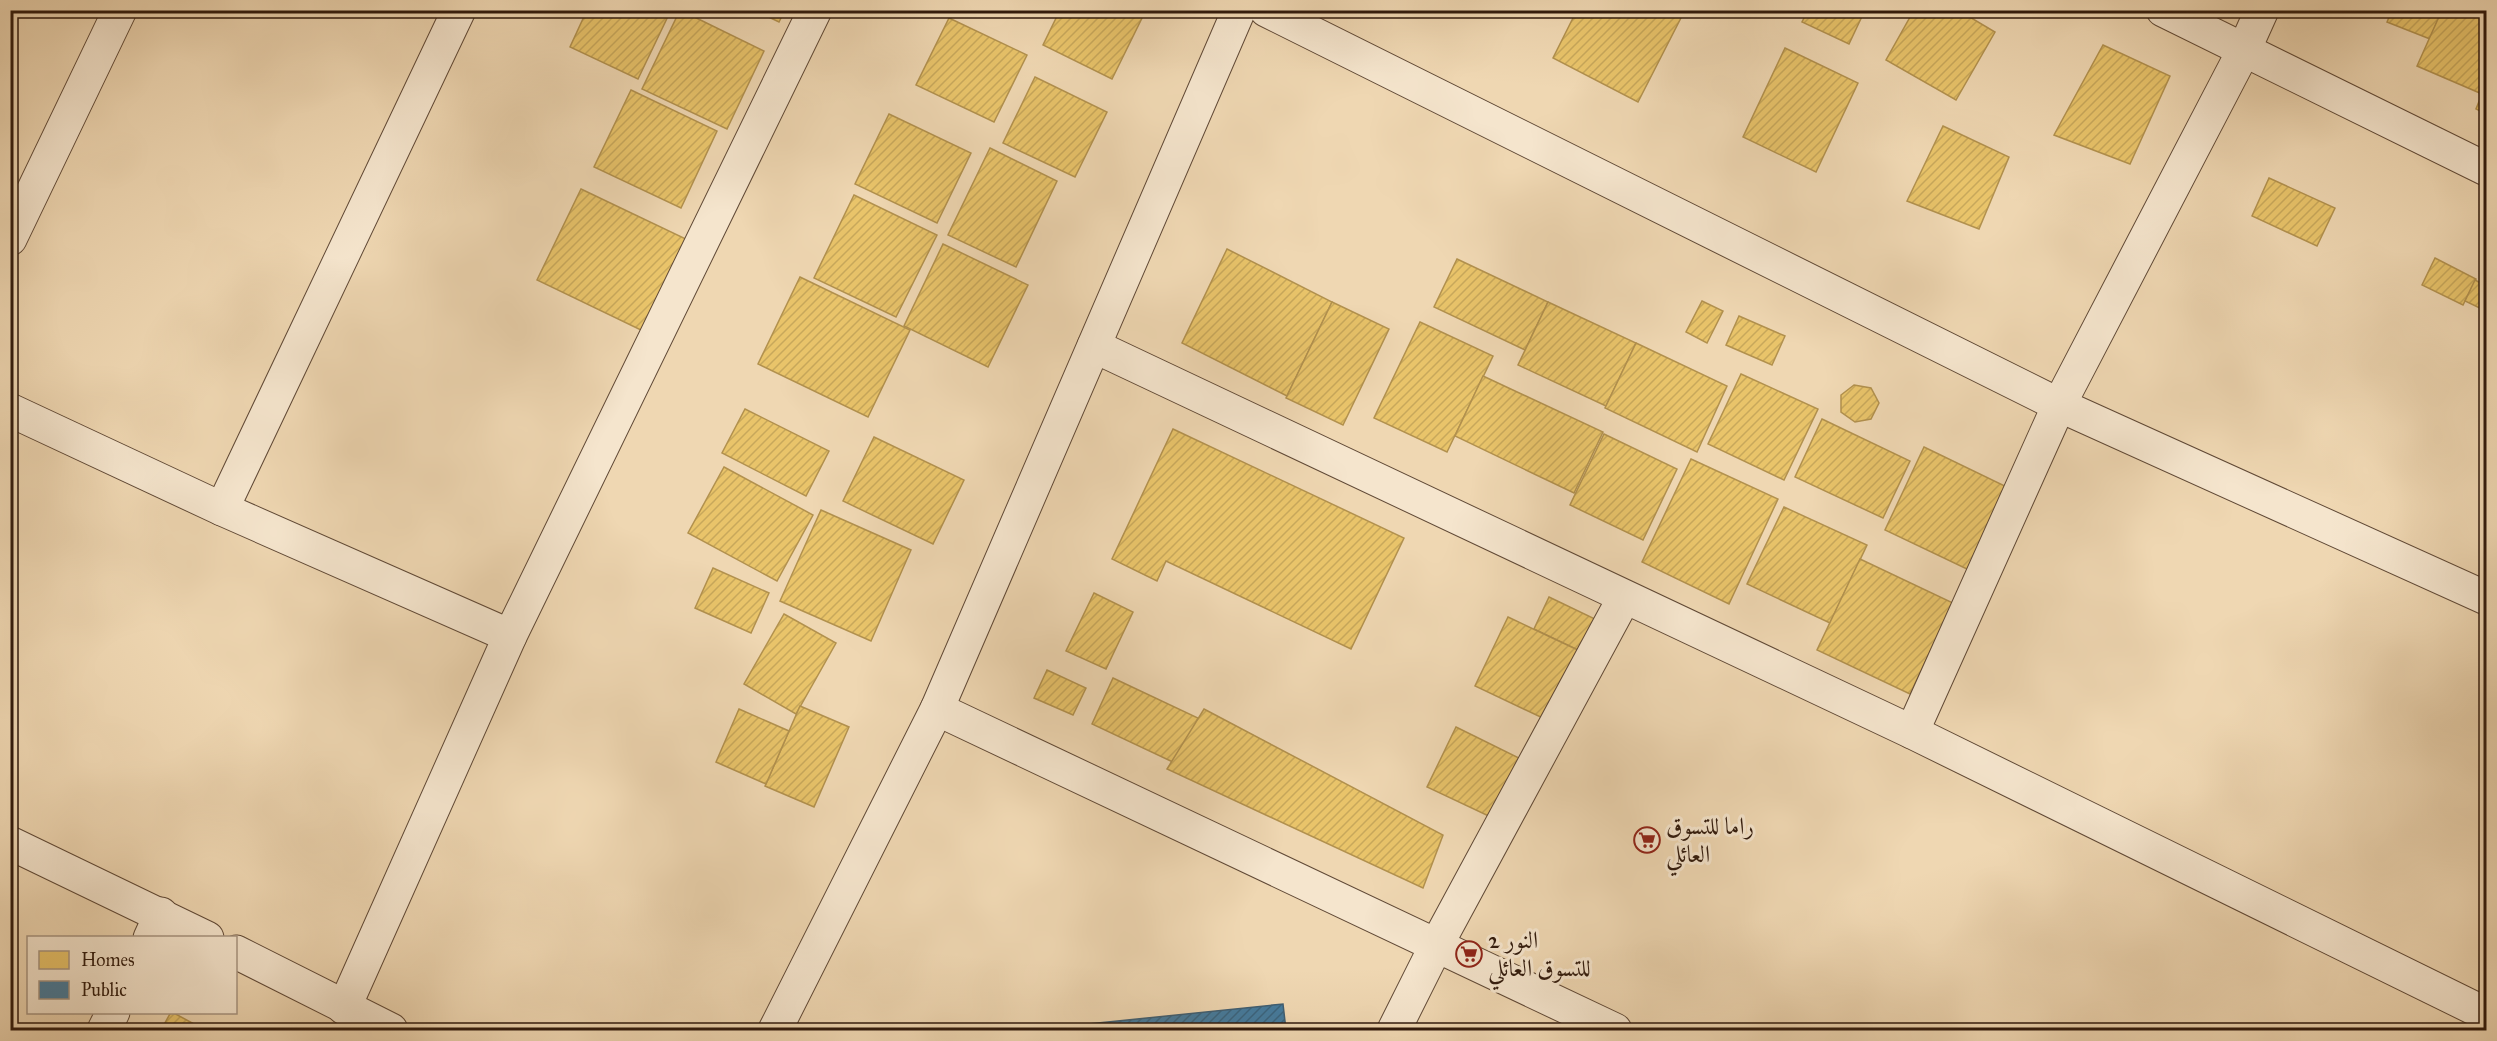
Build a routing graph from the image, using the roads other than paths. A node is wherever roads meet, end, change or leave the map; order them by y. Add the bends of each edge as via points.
1 (120, 10) edge
2 (459, 10) edge
3 (815, 10) edge
4 (1239, 10) edge
5 (1266, 10) edge
6 (2163, 10) edge
7 (2262, 10) edge
8 (2244, 50) junction
9 (2487, 169) edge
10 (10, 239) edge
11 (1094, 346) junction
12 (2060, 405) junction
13 (10, 410) edge
14 (222, 509) junction
15 (1624, 598) junction
16 (2487, 598) edge
17 (510, 636) junction
18 (937, 709) junction
19 (1912, 732) junction
20 (10, 843) edge
21 (156, 926) edge
22 (198, 936) edge
23 (1436, 946) junction
24 (237, 953) edge
25 (344, 1008) junction
26 (112, 1014) edge
27 (2487, 1014) edge
28 (104, 1030) edge
29 (391, 1030) edge
30 (775, 1030) edge
31 (1394, 1030) edge
32 (1615, 1030) edge

1 - 10 street
2 - 14 street
3 - 17 street
4 - 11 street
5 - 12 street
6 - 8 street
7 - 8 street
8 - 9 street
8 - 12 street
11 - 15 street
11 - 18 street
12 - 16 street
12 - 19 street
13 - 14 street
14 - 17 street
15 - 19 street
15 - 23 street
17 - 25 street
18 - 23 street
18 - 30 street
19 - 27 street
20 - 21 street
21 - 22 street
23 - 31 street
23 - 32 street
24 - 25 street
25 - 29 street
26 - 28 street

